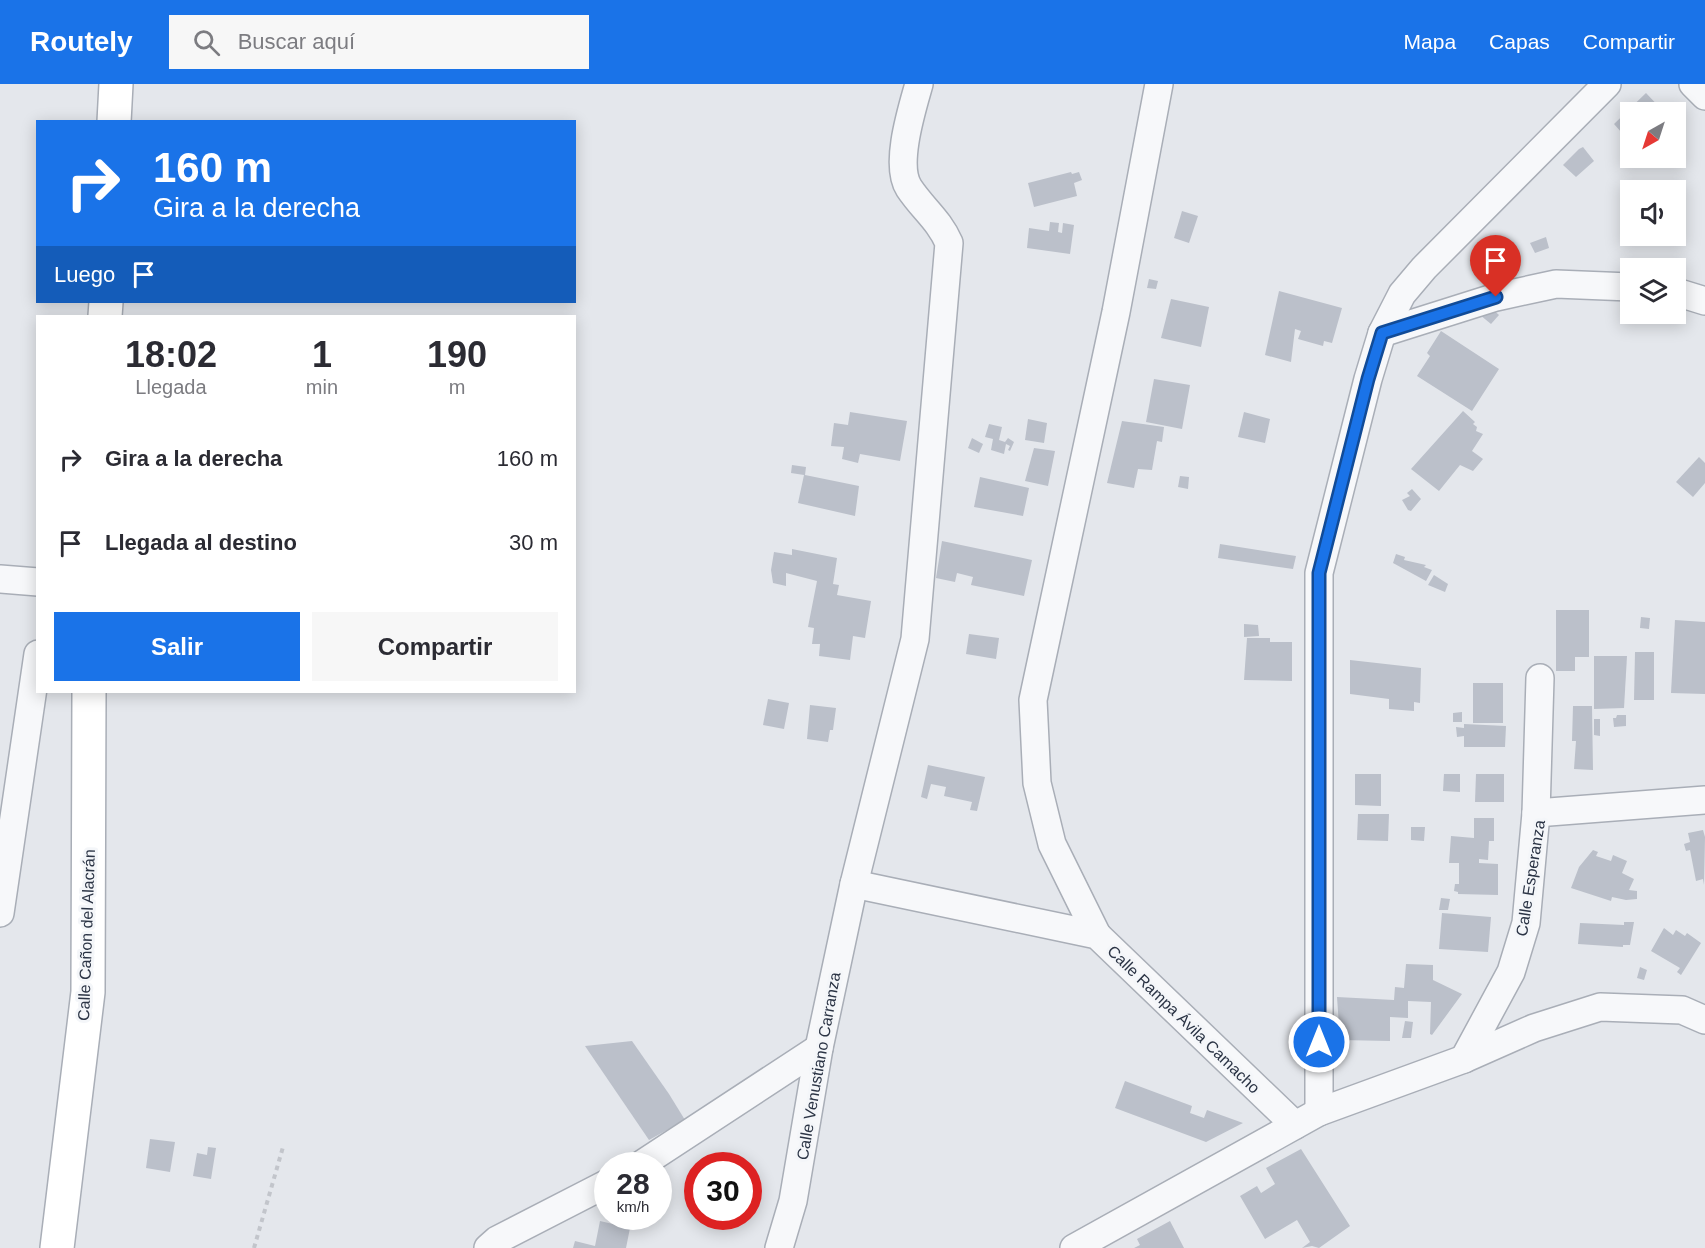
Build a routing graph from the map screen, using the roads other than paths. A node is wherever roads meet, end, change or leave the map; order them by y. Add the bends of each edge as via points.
1 (116, 84) edge
2 (919, 84) edge
3 (1159, 84) edge
4 (1607, 84) edge
5 (1693, 84) edge
6 (1705, 96) edge
7 (114, 120) edge
8 (1620, 286) edge
9 (1686, 295) edge
10 (1705, 301) edge
11 (1382, 333) junction
12 (0, 579) edge
13 (36, 582) edge
14 (36, 668) edge
15 (1540, 678) dead end
16 (89, 693) edge
17 (1705, 800) edge
18 (1536, 813) junction
19 (854, 884) junction
20 (0, 913) edge
21 (1097, 935) junction
22 (1705, 1020) edge
23 (819, 1048) junction
24 (1464, 1059) junction
25 (1319, 1112) junction
26 (1295, 1125) junction
27 (660, 1152) edge
28 (594, 1191) edge
29 (494, 1245) edge
30 (57, 1248) edge
31 (778, 1248) edge
32 (1074, 1248) edge

1 - 7 main road
2 - 19 street, Calle Venustiano Carranza via 903,146 906,184 941,224 949,243 915,639
3 - 21 street via 1116,312 1033,700 1036,783 1053,844
4 - 11 street via 1424,268 1402,294
5 - 6 street
8 - 11 street via 1556,284 1496,297
9 - 10 street
11 - 25 street via 1319,573
12 - 13 street
14 - 20 street
15 - 18 street
16 - 30 main road, Calle Cañon del Alacrán via 88,992
17 - 18 street, Calle Esperanza
18 - 24 street, Calle Esperanza via 1526,923 1511,972
19 - 21 street, Calle Rampa Ávila Camacho
19 - 23 street, Calle Venustiano Carranza
21 - 26 street, Calle Rampa Ávila Camacho
22 - 24 street via 1682,1010 1600,1007 1534,1028
23 - 27 street
23 - 31 street, Calle Venustiano Carranza via 793,1202
24 - 25 street
25 - 26 street
26 - 32 street
28 - 29 street

